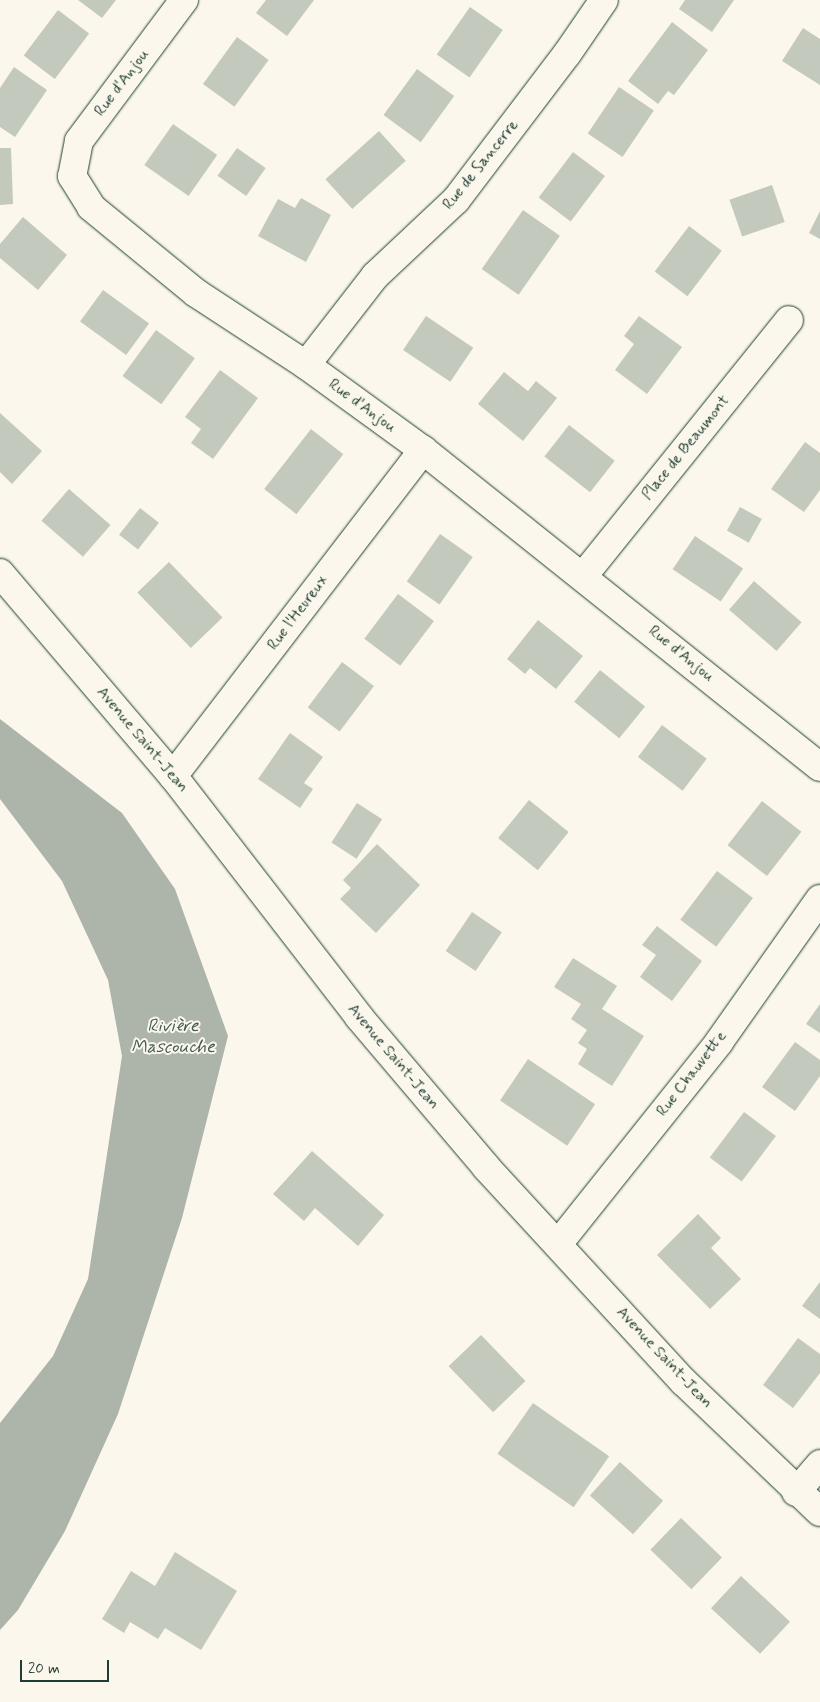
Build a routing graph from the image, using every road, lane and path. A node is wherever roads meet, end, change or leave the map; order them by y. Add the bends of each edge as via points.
1 (184, 0) edge
2 (604, 0) edge
3 (789, 320) dead end
4 (306, 365) junction
5 (422, 450) junction
6 (0, 573) edge
7 (584, 575) junction
8 (820, 767) edge
9 (173, 776) junction
10 (820, 899) edge
11 (558, 1244) junction
12 (820, 1464) edge
13 (796, 1492) junction
14 (820, 1512) edge

1 - 4 street, Rue d'Anjou via 79,141 72,176 91,207 196,293
2 - 4 street, Rue de Sancerre via 568,54 456,200 374,276
3 - 7 street, Place de Beaumont
4 - 5 street, Rue d'Anjou
5 - 7 street, Rue d'Anjou
5 - 9 street, Rue l'Heureux
6 - 9 street, Avenue Saint-Jean
7 - 8 street, Rue d'Anjou
9 - 11 street, Avenue Saint-Jean via 394,1060 486,1167
10 - 11 street, Rue Chauvette via 719,1042
11 - 13 street, Avenue Saint-Jean via 684,1382
12 - 13 street
13 - 14 street, Avenue Saint-Jean

